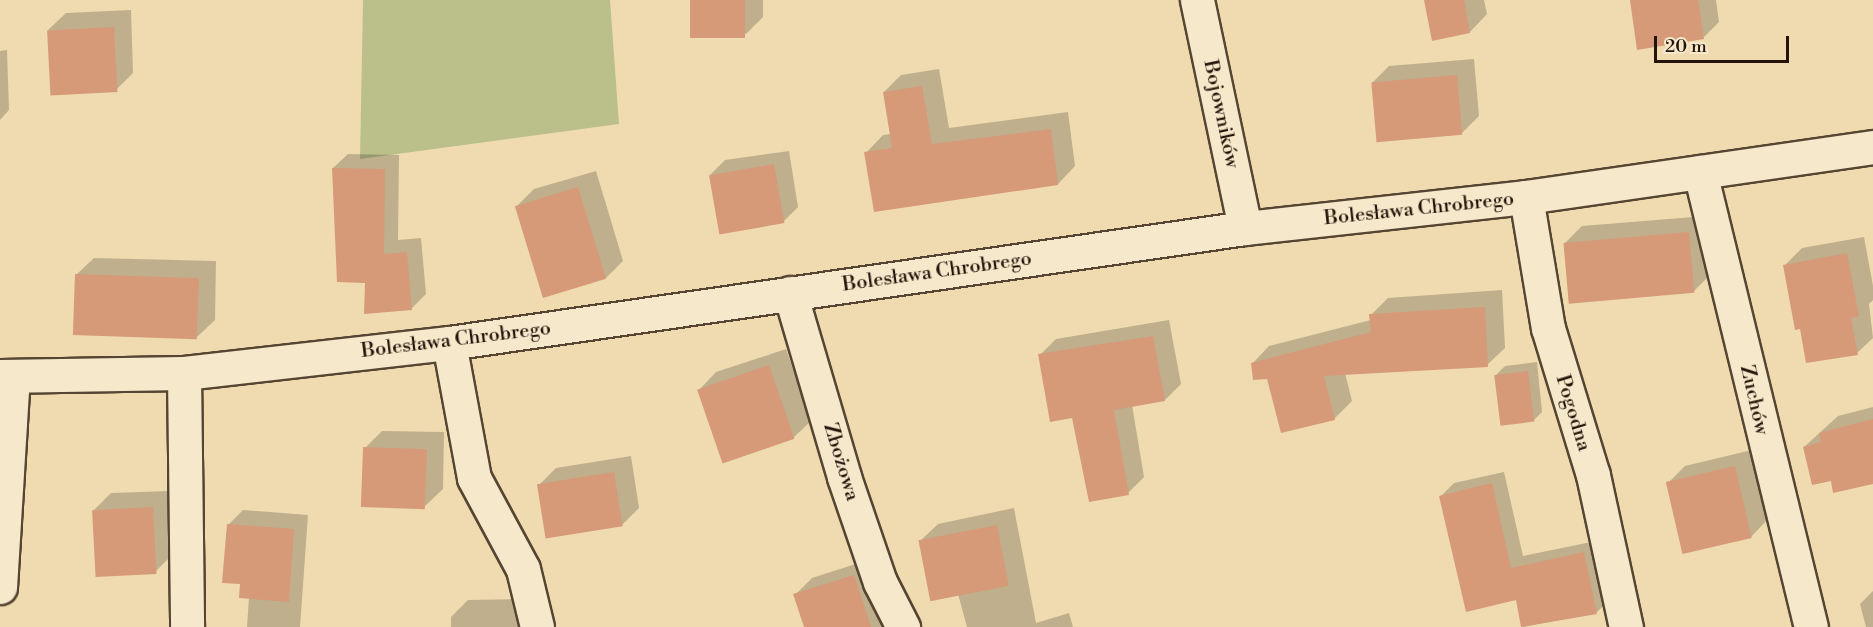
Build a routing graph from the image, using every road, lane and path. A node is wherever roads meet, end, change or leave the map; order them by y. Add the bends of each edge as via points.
1 (1197, 0) edge
2 (1873, 147) edge
3 (1700, 172) junction
4 (1526, 197) junction
5 (1245, 228) junction
6 (790, 294) junction
7 (449, 343) junction
8 (184, 374) junction
9 (7, 376) edge
10 (0, 587) edge
11 (187, 627) edge
12 (537, 627) edge
13 (903, 627) edge
14 (1626, 627) edge
15 (1811, 627) edge

1 - 5 street, Bojowników
2 - 3 street, Bolesława Chrobrego
3 - 4 street, Bolesława Chrobrego
3 - 15 street, Zuchów
4 - 5 street, Bolesława Chrobrego
4 - 14 street, Pogodna via 1548,328 1593,475
5 - 6 street, Bolesława Chrobrego
6 - 7 street, Bolesława Chrobrego
6 - 13 street, Zbożowa via 847,487 880,582
7 - 8 street, Bolesława Chrobrego
7 - 12 street via 474,478 523,569
8 - 9 street, Bolesława Chrobrego
8 - 11 street
9 - 10 street

